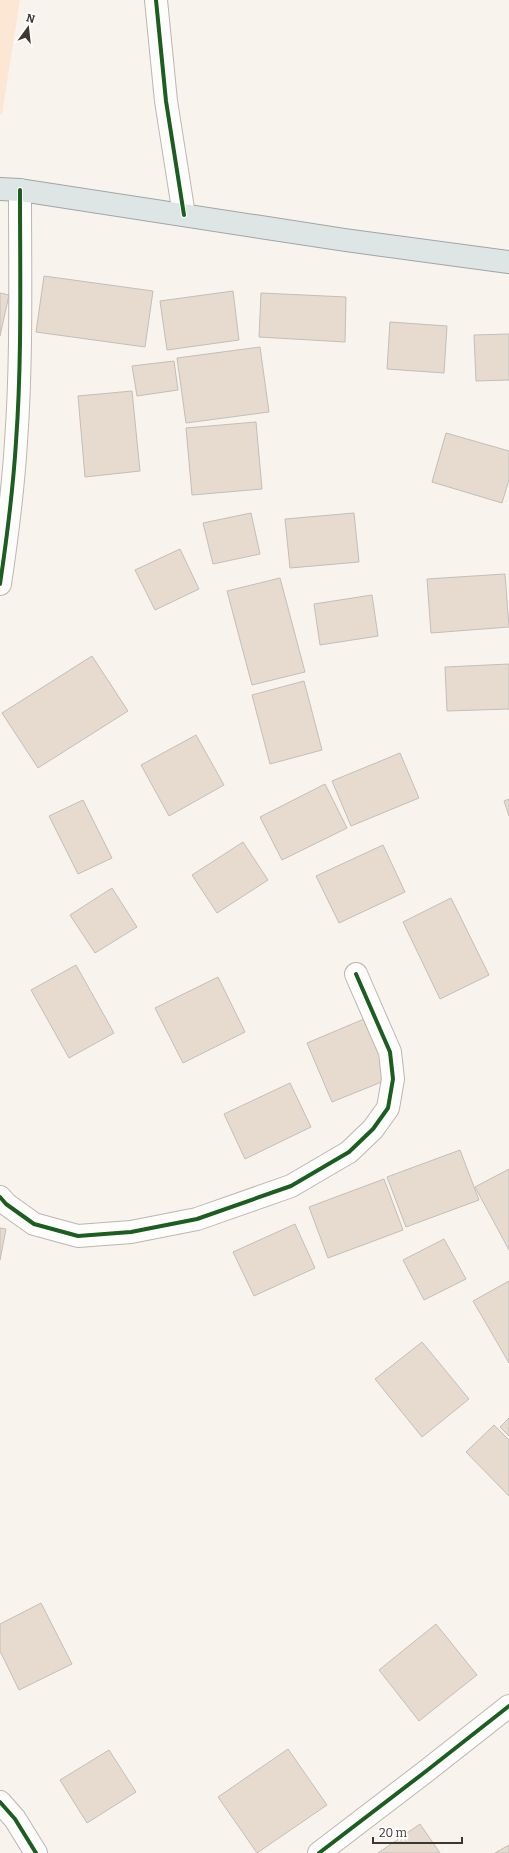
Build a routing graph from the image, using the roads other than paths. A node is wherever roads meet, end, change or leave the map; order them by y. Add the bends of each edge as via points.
1 (156, 0) edge
2 (10, 189) edge
3 (184, 215) junction
4 (509, 262) edge
5 (0, 584) edge
6 (356, 974) dead end
7 (0, 1197) edge
8 (509, 1706) edge
9 (0, 1802) edge
10 (36, 1853) edge
11 (319, 1853) edge

1 - 3 street via 166,101
2 - 3 main road
2 - 5 street via 20,330 16,442
3 - 4 main road
6 - 7 street via 390,1052 393,1079 388,1108 373,1129 349,1152 290,1186 197,1219 131,1232 78,1236 34,1224
8 - 11 street
9 - 10 street via 15,1819

